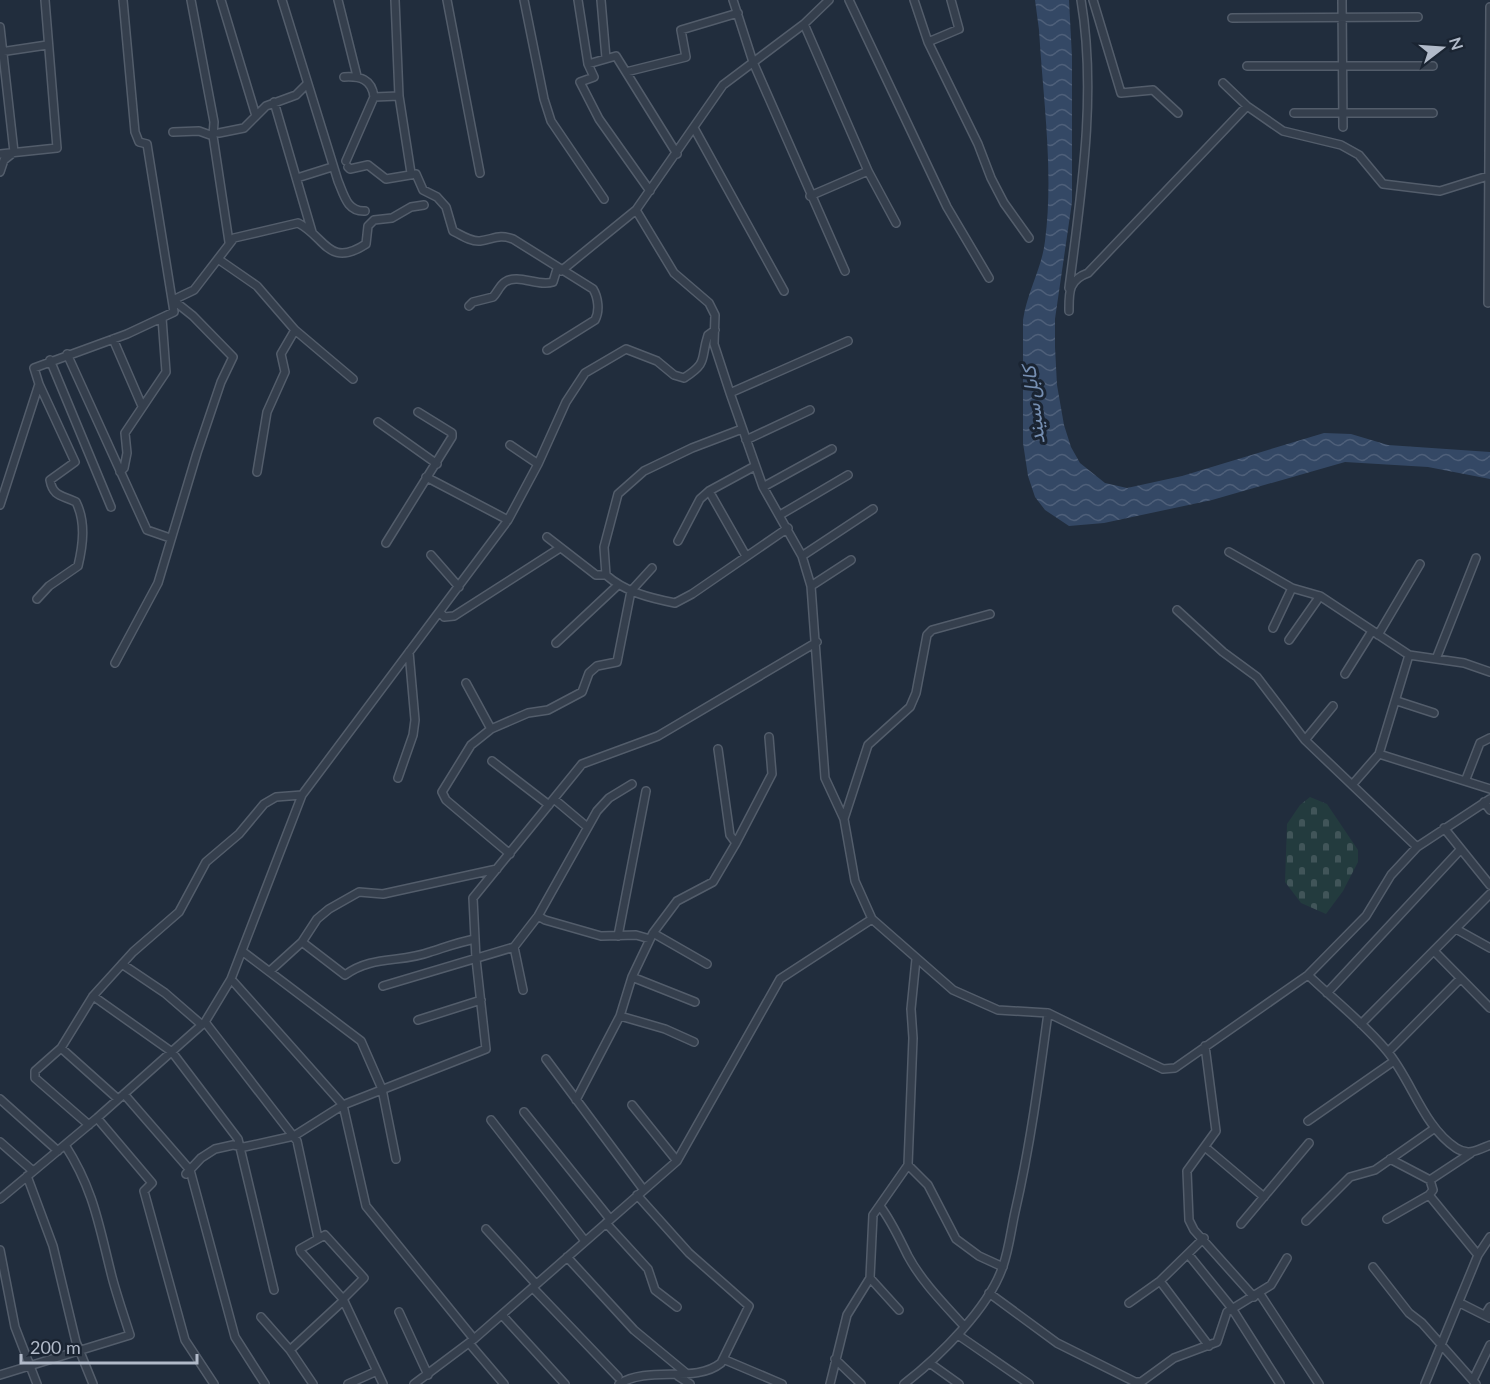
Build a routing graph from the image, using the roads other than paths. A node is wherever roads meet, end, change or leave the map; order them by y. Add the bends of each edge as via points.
1 (45, 0) edge
2 (123, 0) edge
3 (191, 0) edge
4 (221, 0) edge
5 (282, 0) edge
6 (338, 0) edge
7 (395, 0) edge
8 (447, 0) edge
9 (524, 0) edge
10 (578, 0) edge
11 (601, 0) edge
12 (733, 0) edge
13 (829, 0) edge
14 (849, 0) edge
15 (914, 0) edge
16 (951, 0) edge
17 (1081, 0) edge
18 (1093, 0) edge
19 (1342, 0) edge
20 (1490, 7) edge
21 (738, 13) junction
22 (1342, 17) junction
23 (1418, 17) dead end
24 (1232, 18) dead end
25 (804, 24) junction
26 (0, 27) edge
27 (928, 42) junction
28 (47, 45) junction
29 (2, 52) edge
30 (606, 58) junction
31 (753, 62) junction
32 (588, 64) junction
33 (1342, 65) junction
34 (1247, 66) dead end
35 (1433, 66) dead end
36 (626, 72) junction
37 (357, 76) junction
38 (344, 77) dead end
39 (1223, 83) dead end
40 (307, 84) junction
41 (399, 96) junction
42 (374, 97) junction
43 (274, 102) junction
44 (1247, 106) junction
45 (1178, 113) dead end
46 (1433, 113) dead end
47 (1294, 114) dead end
48 (1343, 114) junction
49 (256, 116) junction
50 (1343, 127) dead end
51 (694, 128) junction
52 (173, 132) dead end
53 (216, 135) junction
54 (14, 152) junction
55 (0, 154) edge
56 (677, 154) junction
57 (332, 167) junction
58 (868, 171) junction
59 (0, 172) edge
60 (411, 173) junction
61 (480, 173) dead end
62 (1488, 176) junction
63 (297, 178) junction
64 (650, 191) junction
65 (810, 196) junction
66 (604, 198) dead end
67 (424, 205) dead end
68 (636, 210) junction
69 (365, 212) dead end
70 (896, 223) dead end
71 (312, 234) junction
72 (1029, 238) dead end
73 (229, 242) junction
74 (218, 259) junction
75 (559, 270) junction
76 (845, 271) dead end
77 (989, 278) dead end
78 (1069, 288) junction
79 (784, 291) dead end
80 (173, 300) junction
81 (1488, 303) dead end
82 (469, 306) dead end
83 (1069, 311) dead end
84 (162, 318) junction
85 (295, 330) junction
86 (715, 330) junction
87 (113, 339) junction
88 (848, 341) dead end
89 (547, 350) dead end
90 (67, 354) junction
91 (50, 360) junction
92 (353, 379) dead end
93 (39, 384) junction
94 (730, 393) junction
95 (142, 406) junction
96 (810, 410) dead end
97 (418, 412) dead end
98 (378, 422) dead end
99 (742, 429) junction
100 (746, 440) junction
101 (510, 445) dead end
102 (832, 448) dead end
103 (437, 464) junction
104 (538, 464) junction
105 (755, 466) junction
106 (120, 472) junction
107 (257, 472) dead end
108 (848, 476) dead end
109 (426, 477) junction
110 (763, 487) junction
111 (709, 491) junction
112 (0, 505) edge
113 (111, 507) dead end
114 (873, 509) dead end
115 (780, 515) junction
116 (508, 520) junction
117 (788, 528) junction
118 (547, 537) dead end
119 (170, 538) junction
120 (678, 542) dead end
121 (386, 543) dead end
122 (560, 548) junction
123 (1229, 552) dead end
124 (431, 555) dead end
125 (746, 556) junction
126 (801, 556) junction
127 (1476, 558) dead end
128 (851, 560) dead end
129 (1420, 564) dead end
130 (652, 567) dead end
131 (606, 575) junction
132 (618, 585) junction
133 (811, 585) junction
134 (459, 586) junction
135 (1292, 588) junction
136 (631, 591) junction
137 (1320, 596) junction
138 (37, 599) dead end
139 (1177, 610) dead end
140 (440, 612) junction
141 (990, 614) dead end
142 (1273, 628) dead end
143 (1375, 633) junction
144 (1289, 640) dead end
145 (817, 642) junction
146 (556, 643) dead end
147 (409, 652) junction
148 (1409, 655) junction
149 (1436, 659) junction
150 (115, 663) dead end
151 (1490, 672) edge
152 (1345, 674) dead end
153 (466, 683) dead end
154 (1397, 701) junction
155 (1333, 706) dead end
156 (1434, 712) dead end
157 (491, 729) junction
158 (769, 737) dead end
159 (1490, 738) edge
160 (1305, 740) junction
161 (718, 749) dead end
162 (1379, 754) junction
163 (492, 761) dead end
164 (398, 778) dead end
165 (1466, 780) junction
166 (632, 784) dead end
167 (1352, 785) junction
168 (1490, 789) edge
169 (646, 791) dead end
170 (302, 795) junction
171 (1487, 800) edge
172 (551, 802) junction
173 (1490, 810) edge
174 (844, 819) junction
175 (586, 826) junction
176 (1444, 828) junction
177 (736, 843) junction
178 (1417, 847) junction
179 (1461, 849) junction
180 (510, 854) junction
181 (497, 869) junction
182 (1490, 885) edge
183 (1490, 894) edge
184 (538, 916) junction
185 (872, 919) junction
186 (1456, 929) junction
187 (618, 936) junction
188 (651, 936) junction
189 (475, 939) junction
190 (302, 942) junction
191 (514, 947) junction
192 (1490, 948) edge
193 (242, 951) junction
194 (1434, 951) junction
195 (476, 959) junction
196 (916, 959) junction
197 (122, 964) junction
198 (707, 964) dead end
199 (270, 971) junction
200 (1308, 975) junction
201 (632, 977) junction
202 (231, 979) junction
203 (1460, 979) junction
204 (383, 986) dead end
205 (523, 990) dead end
206 (1327, 993) junction
207 (93, 996) junction
208 (481, 1000) junction
209 (695, 1002) dead end
210 (1490, 1008) edge
211 (1048, 1013) junction
212 (620, 1016) junction
213 (418, 1020) dead end
214 (204, 1023) junction
215 (1361, 1024) junction
216 (694, 1042) dead end
217 (1205, 1046) junction
218 (61, 1048) junction
219 (172, 1052) junction
220 (1388, 1052) junction
221 (546, 1059) dead end
222 (1394, 1061) junction
223 (381, 1089) junction
224 (121, 1097) junction
225 (0, 1099) edge
226 (576, 1100) junction
227 (343, 1105) junction
228 (632, 1105) dead end
229 (525, 1112) dead end
230 (97, 1118) junction
231 (491, 1120) dead end
232 (1308, 1121) dead end
233 (89, 1125) junction
234 (1435, 1128) junction
235 (294, 1136) junction
236 (0, 1142) edge
237 (1309, 1143) dead end
238 (65, 1145) junction
239 (1490, 1145) edge
240 (240, 1146) junction
241 (1205, 1147) junction
242 (58, 1151) junction
243 (1471, 1153) junction
244 (1390, 1159) junction
245 (396, 1160) dead end
246 (677, 1161) junction
247 (908, 1165) junction
248 (33, 1171) junction
249 (188, 1172) junction
250 (27, 1176) junction
251 (1430, 1180) junction
252 (644, 1190) junction
253 (637, 1195) junction
254 (1429, 1195) junction
255 (1264, 1197) junction
256 (0, 1199) edge
257 (880, 1206) junction
258 (1387, 1219) dead end
259 (608, 1221) junction
260 (1306, 1221) dead end
261 (1241, 1224) dead end
262 (486, 1229) dead end
263 (1490, 1237) edge
264 (318, 1238) junction
265 (1204, 1238) junction
266 (585, 1241) junction
267 (0, 1250) edge
268 (1188, 1254) junction
269 (1478, 1255) junction
270 (567, 1257) junction
271 (1287, 1258) dead end
272 (1003, 1267) junction
273 (1373, 1267) dead end
274 (870, 1278) junction
275 (1160, 1281) junction
276 (535, 1286) junction
277 (274, 1290) dead end
278 (989, 1293) junction
279 (1257, 1296) junction
280 (343, 1300) junction
281 (1128, 1303) dead end
282 (1460, 1303) junction
283 (677, 1307) dead end
284 (1231, 1307) junction
285 (1490, 1307) edge
286 (899, 1310) dead end
287 (399, 1312) dead end
288 (502, 1315) junction
289 (1488, 1316) edge
290 (261, 1317) dead end
291 (964, 1326) junction
292 (958, 1335) junction
293 (472, 1341) junction
294 (1490, 1345) edge
295 (1209, 1346) junction
296 (1442, 1348) junction
297 (290, 1350) junction
298 (79, 1351) junction
299 (723, 1359) junction
300 (835, 1359) junction
301 (931, 1364) junction
302 (28, 1366) junction
303 (377, 1371) junction
304 (686, 1373) junction
305 (0, 1375) edge
306 (428, 1375) junction
307 (678, 1376) junction
308 (619, 1380) edge
309 (1474, 1382) edge
310 (37, 1384) edge
311 (93, 1384) edge
312 (214, 1384) edge
313 (266, 1384) edge
314 (313, 1384) edge
315 (348, 1384) edge
316 (383, 1384) edge
317 (414, 1384) edge
318 (504, 1384) edge
319 (565, 1384) edge
320 (690, 1384) edge
321 (782, 1384) edge
322 (830, 1384) edge
323 (861, 1384) edge
324 (904, 1384) edge
325 (959, 1384) edge
326 (1029, 1384) edge
327 (1280, 1384) edge
328 (1319, 1384) edge
329 (1425, 1384) edge

1 - 28 street
2 - 80 street via 135,132 140,142 147,144
3 - 53 street
4 - 49 street
5 - 40 street
6 - 37 street
7 - 41 street
8 - 61 street
9 - 66 street via 543,99 551,121
10 - 32 street
11 - 30 street
12 - 21 street
13 - 25 street
14 - 77 street via 947,207
15 - 27 street
16 - 27 street via 959,29
17 - 78 street via 1088,44 1086,108
18 - 45 street via 1121,93 1153,90
19 - 22 street
20 - 62 street
21 - 31 street
21 - 36 street via 681,30 686,57
22 - 23 street
22 - 24 street
22 - 33 street
25 - 31 street
25 - 58 street
26 - 29 street
27 - 72 street via 991,178
28 - 29 street
28 - 54 street via 57,148
29 - 54 street
30 - 32 street
30 - 36 street via 616,56
31 - 51 street via 723,85
31 - 65 street
32 - 64 street via 594,77 580,82 599,119
33 - 34 street
33 - 35 street
33 - 48 street
36 - 56 street
37 - 38 street
37 - 42 street via 370,83
39 - 44 street
40 - 43 street via 296,95
40 - 57 street
41 - 42 street
41 - 60 street
42 - 60 street via 346,164 350,169 368,165 386,179
43 - 49 street
43 - 63 street
44 - 62 street via 1283,131 1341,145 1359,155 1383,184 1440,190
44 - 78 street via 1088,273
46 - 48 street
47 - 48 street
48 - 50 street
49 - 53 street via 241,130
51 - 56 street
51 - 79 street
52 - 53 street via 200,130
53 - 73 street
54 - 55 street
54 - 59 street via 4,160
56 - 64 street
57 - 63 street
57 - 69 street via 349,206
58 - 65 street
58 - 70 street
60 - 75 street via 419,178 423,190 443,201 453,231 472,241 502,235 538,253
62 - 81 street
63 - 71 street
64 - 68 street
65 - 76 street
67 - 71 street via 411,207 392,218 374,220 368,226 366,244 355,250 331,252
68 - 75 street
68 - 86 street via 674,273 709,303 715,315
71 - 73 street via 304,226 291,224 242,234
73 - 74 street
74 - 80 street via 194,290
74 - 85 street via 257,286
75 - 82 street via 553,282 540,285 513,279 505,282 493,297
75 - 89 street via 593,289 598,312 595,320
78 - 83 street
80 - 84 street via 174,312
80 - 119 street via 233,357 213,404
84 - 87 street
84 - 95 street via 166,372
85 - 92 street
85 - 107 street via 281,354 285,372 267,412
86 - 94 street via 714,344
86 - 104 street via 708,335 704,362 684,378 657,361 626,349 585,373 566,402
87 - 90 street
87 - 95 street
88 - 94 street
90 - 91 street
90 - 106 street
91 - 93 street via 34,368
91 - 113 street
93 - 112 street
93 - 138 street via 75,462 50,480 52,490 76,502 82,514 83,544 78,566
94 - 99 street
95 - 106 street via 125,433 127,453
96 - 100 street
97 - 103 street via 453,435
98 - 103 street
99 - 100 street
99 - 131 street via 644,471 618,494 604,547
100 - 105 street
101 - 104 street
102 - 110 street
103 - 109 street
104 - 116 street
105 - 110 street
105 - 111 street
106 - 119 street via 147,530
108 - 115 street
109 - 116 street
109 - 121 street
110 - 115 street
111 - 120 street via 700,499
111 - 125 street
114 - 126 street
115 - 117 street
116 - 134 street
117 - 125 street
117 - 126 street
118 - 122 street
119 - 150 street via 158,583
122 - 131 street via 596,575
122 - 140 street via 454,616 444,617
123 - 135 street
124 - 134 street
125 - 136 street via 675,603
126 - 133 street
127 - 149 street
128 - 133 street
129 - 143 street via 1407,591
130 - 136 street
131 - 132 street
132 - 136 street
132 - 146 street
133 - 145 street
134 - 140 street
135 - 137 street
135 - 142 street
136 - 157 street via 617,662 597,666 589,673 582,692 548,710 528,713
137 - 143 street
137 - 144 street
139 - 160 street via 1257,677
140 - 147 street
141 - 174 street via 932,630 927,635 910,707 868,746
143 - 148 street
143 - 152 street
145 - 172 street via 658,736 582,764
145 - 174 street via 825,778
147 - 164 street via 415,720
147 - 170 street
148 - 149 street
148 - 154 street
149 - 151 street
153 - 157 street
154 - 156 street
154 - 162 street
155 - 160 street
157 - 180 street via 471,745 442,797
158 - 177 street via 772,774
159 - 165 street via 1480,743
160 - 167 street
161 - 177 street via 730,836
162 - 165 street
162 - 167 street
163 - 172 street
165 - 168 street
166 - 175 street via 609,798
167 - 178 street
169 - 187 street
170 - 193 street
170 - 197 street via 276,797 264,804 239,834 206,862 178,912
171 - 173 street
171 - 176 street
172 - 175 street
172 - 180 street
174 - 185 street via 855,881
175 - 184 street via 580,845
176 - 178 street
176 - 179 street
177 - 188 street via 713,882 677,901
178 - 200 street via 1390,875 1366,916
179 - 182 street
179 - 206 street
180 - 181 street
181 - 189 street via 473,898
181 - 190 street via 383,894 359,892 317,919
183 - 186 street
184 - 187 street via 601,936
184 - 191 street
185 - 196 street
185 - 246 street via 780,979
186 - 192 street
186 - 194 street
187 - 188 street
188 - 198 street
188 - 201 street
189 - 190 street via 359,965 345,975
189 - 195 street
190 - 199 street
191 - 195 street
191 - 205 street
193 - 199 street
193 - 202 street
194 - 203 street
194 - 215 street
195 - 204 street
195 - 208 street
196 - 211 street via 953,990 998,1010
196 - 247 street via 911,1009
197 - 207 street
197 - 214 street
199 - 223 street via 361,1041
200 - 206 street
200 - 217 street
201 - 209 street
201 - 212 street
202 - 214 street
202 - 227 street
203 - 210 street
203 - 220 street
206 - 215 street
207 - 218 street
207 - 219 street
208 - 213 street
208 - 223 street via 486,1049
211 - 217 street via 1163,1069 1175,1068
211 - 272 street via 1026,1165
212 - 216 street
212 - 226 street
214 - 219 street
214 - 235 street
215 - 220 street
217 - 241 street via 1216,1131
218 - 224 street
218 - 233 street via 34,1074
219 - 224 street
219 - 240 street
220 - 222 street
221 - 226 street
222 - 232 street
222 - 234 street
223 - 227 street
223 - 245 street
224 - 230 street
224 - 249 street
225 - 242 street
226 - 252 street
227 - 235 street
227 - 293 street via 366,1206
228 - 246 street
229 - 259 street
230 - 233 street
230 - 312 street via 152,1183 144,1191 185,1340
231 - 266 street
233 - 238 street
234 - 243 street via 1457,1149
234 - 244 street
235 - 240 street
235 - 264 street
236 - 248 street
237 - 255 street
238 - 242 street
238 - 298 street via 99,1215 130,1335
239 - 243 street
240 - 249 street via 215,1149
240 - 277 street
241 - 255 street
241 - 265 street via 1185,1175 1189,1220
242 - 248 street
243 - 251 street
244 - 251 street
244 - 260 street via 1375,1170 1350,1177
246 - 252 street
247 - 257 street
247 - 272 street via 928,1185 956,1239
248 - 250 street
249 - 313 street via 236,1337
250 - 256 street
250 - 298 street via 53,1246
251 - 254 street via 1433,1190
252 - 253 street
253 - 259 street
253 - 299 street via 690,1253 749,1306
254 - 258 street
254 - 269 street
255 - 261 street
257 - 274 street via 873,1215
257 - 291 street via 927,1286
259 - 266 street
259 - 283 street via 648,1269 655,1290
262 - 276 street
263 - 269 street
264 - 280 street via 301,1252
264 - 280 street via 328,1236 364,1278
265 - 268 street
265 - 279 street
266 - 270 street
267 - 302 street via 15,1327
268 - 275 street
268 - 284 street
269 - 282 street
270 - 276 street
270 - 304 street via 634,1330
271 - 279 street via 1271,1285
272 - 278 street
273 - 296 street
274 - 286 street
274 - 300 street via 847,1315
275 - 281 street
275 - 295 street
276 - 288 street
276 - 308 street
278 - 291 street
278 - 295 street via 1057,1343 1135,1382 1141,1382 1174,1358
279 - 284 street
279 - 328 street
280 - 297 street
280 - 303 street
282 - 289 street
282 - 296 street
284 - 295 street via 1216,1342
284 - 327 street
285 - 289 street
287 - 306 street
288 - 293 street
288 - 319 street
290 - 297 street
291 - 292 street
292 - 301 street
292 - 326 street
293 - 306 street
293 - 318 street
294 - 309 street
296 - 309 street
296 - 329 street
297 - 314 street
298 - 302 street
298 - 311 street
299 - 304 street via 714,1370
299 - 321 street
300 - 322 street
300 - 323 street
301 - 324 street
301 - 325 street
302 - 305 street
302 - 310 street
303 - 315 street
303 - 316 street
304 - 307 street
306 - 317 street
307 - 308 street via 650,1374
307 - 320 street

